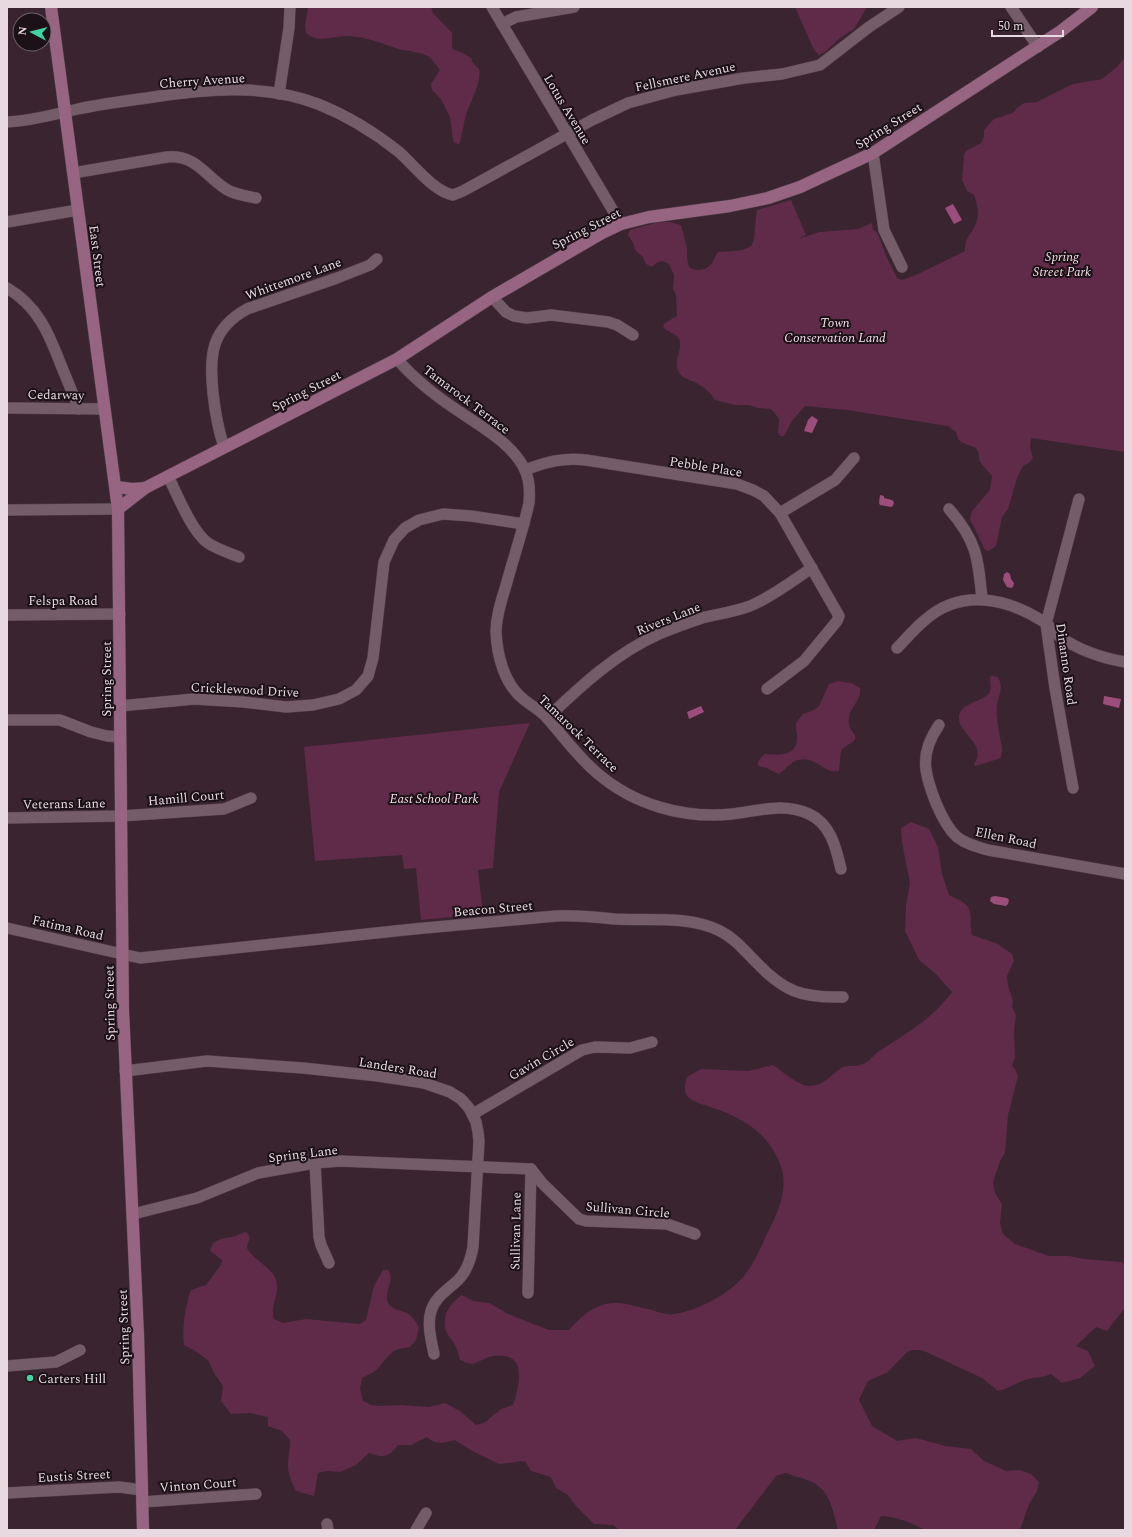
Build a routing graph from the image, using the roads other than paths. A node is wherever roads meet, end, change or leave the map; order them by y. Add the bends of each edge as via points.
1 (51, 7) edge
2 (290, 7) edge
3 (492, 7) edge
4 (574, 7) edge
5 (899, 7) edge
6 (1011, 7) edge
7 (1092, 7) edge
8 (502, 24) junction
9 (1038, 47) junction
10 (279, 94) junction
11 (66, 112) junction
12 (7, 122) edge
13 (567, 134) junction
14 (873, 153) junction
15 (74, 173) junction
16 (454, 194) joint
17 (256, 198) dead end
18 (78, 210) junction
19 (7, 222) edge
20 (622, 224) junction
21 (377, 259) dead end
22 (902, 267) dead end
23 (7, 288) edge
24 (492, 297) junction
25 (633, 335) dead end
26 (397, 359) junction
27 (7, 408) edge
28 (79, 409) junction
29 (105, 409) junction
30 (224, 447) junction
31 (854, 458) dead end
32 (525, 470) junction
33 (168, 476) junction
34 (116, 487) junction
35 (145, 488) junction
36 (1079, 499) dead end
37 (118, 509) junction
38 (949, 509) dead end
39 (7, 510) edge
40 (780, 514) junction
41 (524, 524) junction
42 (239, 557) dead end
43 (812, 568) junction
44 (982, 599) junction
45 (120, 614) junction
46 (7, 615) edge
47 (1046, 624) junction
48 (897, 648) dead end
49 (1125, 662) edge
50 (767, 689) dead end
51 (120, 706) junction
52 (547, 718) junction
53 (7, 720) edge
54 (939, 726) dead end
55 (120, 737) junction
56 (1073, 788) dead end
57 (251, 798) dead end
58 (121, 816) junction
59 (7, 818) edge
60 (841, 869) dead end
61 (1125, 874) edge
62 (8, 931) edge
63 (123, 954) junction
64 (843, 997) dead end
65 (652, 1042) dead end
66 (125, 1071) junction
67 (473, 1114) junction
68 (315, 1163) junction
69 (477, 1166) junction
70 (531, 1169) junction
71 (133, 1214) junction
72 (695, 1234) dead end
73 (329, 1263) dead end
74 (528, 1293) dead end
75 (80, 1350) dead end
76 (434, 1354) dead end
77 (7, 1366) edge
78 (7, 1493) edge
79 (256, 1494) dead end
80 (142, 1496) junction
81 (426, 1513) dead end
82 (143, 1530) edge
83 (416, 1530) edge

1 - 11 main road, East Street
2 - 10 street
3 - 8 street, Lotus Avenue
4 - 8 street via 516,17
5 - 13 street, Fellsmere Avenue via 820,65 782,74 719,82 656,95 609,111
6 - 9 street
7 - 9 main road, Spring Street
8 - 13 street, Lotus Avenue
9 - 14 main road, Spring Street
10 - 11 street, Cherry Avenue via 238,90 202,91
10 - 16 street, Cherry Avenue via 321,106 364,126 399,152 438,187
11 - 12 street, Cherry Avenue
11 - 15 main road, East Street
13 - 16 street, Fellsmere Avenue
13 - 20 street, Lotus Avenue
14 - 20 main road, Spring Street via 768,198 649,217
14 - 22 street via 884,230
15 - 17 street via 167,157 183,158 196,164 224,188
15 - 18 main road, East Street
18 - 19 street
18 - 29 main road, East Street
20 - 24 main road, Spring Street via 582,244
21 - 30 street, Whittemore Lane via 337,278 247,309 225,326 215,345 211,366 217,422
23 - 28 street via 28,303 46,328
24 - 25 street via 506,312 514,316 551,316 608,322
24 - 26 main road, Spring Street
26 - 30 main road, Spring Street
26 - 32 street, Tamarock Terrace via 411,375 430,390 492,433 512,452
27 - 28 street, Cedarway
28 - 29 street, Cedarway
29 - 34 main road, East Street
30 - 33 main road, Spring Street
31 - 40 street via 835,480
32 - 40 street, Pebble Place via 550,461 572,458 729,483 743,486 764,496
32 - 41 street, Tamarock Terrace via 530,492
33 - 35 main road, Spring Street
33 - 42 street via 203,539
34 - 35 main road, Spring Street
34 - 37 main road, East Street
35 - 37 main road, Spring Street
36 - 47 street, Dinanno Road
37 - 39 street
37 - 45 main road, Spring Street
38 - 44 street via 963,526 974,547
40 - 43 street, Pebble Place
41 - 51 street, Cricklewood Drive via 443,514 423,518 405,528 392,544 384,562 373,658 369,672 360,687 345,697 294,708 204,700
41 - 52 street, Tamarock Terrace via 497,619 497,643 502,664 513,688
43 - 50 street, Pebble Place via 839,617 807,657
43 - 52 street, Rivers Lane via 758,602 689,622 632,649 602,670
44 - 47 street via 1017,608
44 - 48 street via 957,603 935,612
45 - 46 street, Felspa Road
45 - 51 main road, Spring Street
47 - 49 street via 1071,644 1099,656
47 - 56 street, Dinanno Road
51 - 55 main road, Spring Street
52 - 60 street, Tamarock Terrace via 596,772 627,793 652,805 684,814 709,816 780,807 811,814 821,820 828,830
53 - 55 street via 60,720 91,732
54 - 61 street, Ellen Road via 927,746 925,772 939,811 956,836 970,845 988,850
55 - 58 main road, Spring Street
57 - 58 street, Hamill Court via 226,809
58 - 59 street, Veterans Lane
58 - 63 main road, Spring Street
62 - 63 street, Fatima Road
63 - 64 street, Beacon Street via 142,958 560,916 670,920 700,924 723,932 741,946 771,977 791,990 817,997
63 - 66 main road, Spring Street
65 - 67 street, Gavin Circle via 630,1048 595,1047 582,1050
66 - 67 street, Landers Road via 207,1061 378,1076 424,1083 444,1089 460,1099
66 - 71 main road, Spring Street
67 - 69 street, Landers Road via 479,1141
68 - 69 street, Spring Lane via 340,1161
68 - 71 street, Spring Lane via 254,1174 197,1198
68 - 73 street via 319,1237
69 - 70 street, Spring Lane
69 - 76 street, Landers Road via 472,1254 463,1274 440,1295 432,1310 430,1330
70 - 72 street, Sullivan Circle via 579,1219 667,1224
70 - 74 street, Sullivan Lane
71 - 80 main road, Spring Street
75 - 77 street via 56,1362
78 - 80 street, Eustis Street via 119,1487
79 - 80 street, Vinton Court
80 - 82 main road, Spring Street
81 - 83 street

